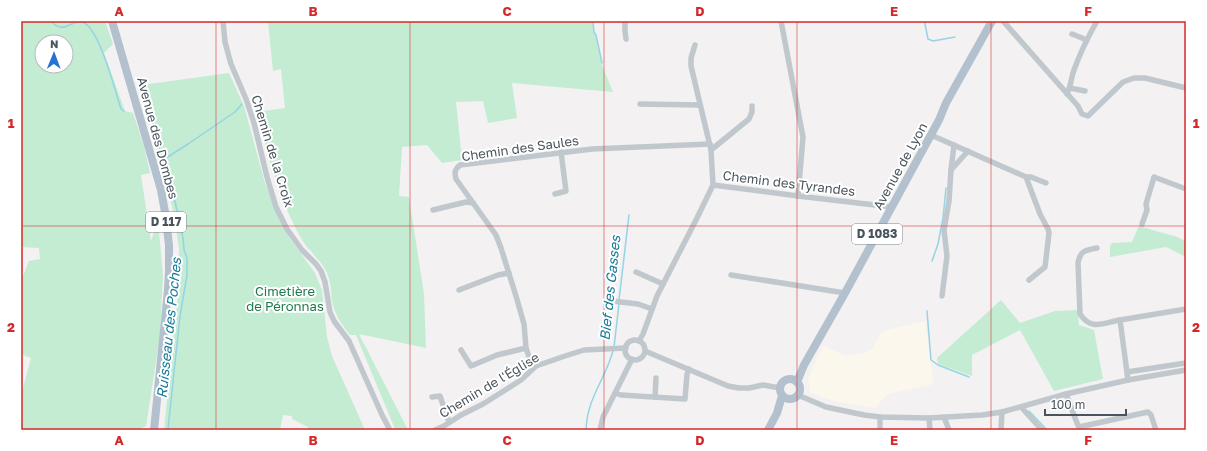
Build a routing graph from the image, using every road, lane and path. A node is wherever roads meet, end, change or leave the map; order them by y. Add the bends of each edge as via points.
1 (112, 21) edge
2 (223, 21) edge
3 (625, 21) edge
4 (780, 21) edge
5 (992, 21) edge
6 (1003, 21) edge
7 (1097, 21) edge
8 (1072, 34) dead end
9 (626, 39) dead end
10 (1087, 40) junction
11 (695, 45) dead end
12 (1070, 88) junction
13 (1186, 88) edge
14 (1085, 91) dead end
15 (1067, 94) junction
16 (640, 104) dead end
17 (700, 105) junction
18 (752, 106) dead end
19 (931, 135) junction
20 (710, 144) junction
21 (954, 145) junction
22 (711, 150) junction
23 (968, 151) junction
24 (561, 152) junction
25 (951, 170) junction
26 (1026, 177) junction
27 (1046, 183) dead end
28 (713, 185) junction
29 (1186, 189) edge
30 (555, 194) dead end
31 (798, 196) junction
32 (473, 202) junction
33 (892, 207) junction
34 (433, 210) dead end
35 (1142, 224) dead end
36 (1097, 248) dead end
37 (636, 272) dead end
38 (509, 273) junction
39 (731, 275) dead end
40 (1029, 280) dead end
41 (663, 284) junction
42 (459, 290) dead end
43 (611, 293) dead end
44 (845, 293) junction
45 (942, 296) dead end
46 (652, 309) junction
47 (1186, 309) edge
48 (1120, 320) junction
49 (639, 341) junction
50 (526, 348) junction
51 (626, 348) junction
52 (461, 350) dead end
53 (645, 351) junction
54 (632, 359) junction
55 (1186, 363) edge
56 (536, 366) junction
57 (689, 369) junction
58 (1186, 370) edge
59 (1127, 372) junction
60 (656, 378) dead end
61 (1128, 380) junction
62 (794, 381) junction
63 (615, 393) junction
64 (783, 394) junction
65 (1066, 394) junction
66 (798, 395) junction
67 (432, 397) dead end
68 (655, 397) junction
69 (1021, 407) junction
70 (1002, 412) junction
71 (880, 417) junction
72 (944, 417) junction
73 (929, 418) junction
74 (449, 422) junction
75 (1080, 429) edge
76 (154, 430) edge
77 (390, 430) edge
78 (435, 430) edge
79 (600, 430) edge
80 (768, 430) edge
81 (880, 430) edge
82 (930, 430) edge
83 (949, 430) edge
84 (1001, 430) edge
85 (1042, 430) edge
86 (1156, 430) edge

1 - 76 main road, Avenue des Dombes / D 117 via 161,190 169,245 168,290
2 - 77 street, Chemin de la Croix via 231,64 254,123 266,177 276,207 287,229 321,271 330,312 349,341
3 - 9 street
4 - 31 street via 803,137
5 - 19 main road, Avenue de Lyon / D 1083
6 - 15 street
7 - 10 street
8 - 10 street
10 - 12 street
11 - 17 street via 691,66
12 - 14 street
12 - 15 street
13 - 15 street via 1145,78 1134,78 1123,82 1088,116 1082,114
16 - 17 street
17 - 20 street
18 - 22 street via 749,119
19 - 21 street
19 - 33 main road, Avenue de Lyon / D 1083
20 - 22 street
20 - 24 street, Chemin des Saules
21 - 23 street
21 - 25 street
22 - 28 street
23 - 25 street
23 - 26 street
24 - 30 street via 566,191
24 - 32 street, Chemin des Saules via 460,165 454,174
25 - 45 street via 944,230 947,256
26 - 27 street
26 - 40 street via 1049,233 1045,267
28 - 31 street, Chemin des Tyrandes
28 - 41 street, Chemin des Tyrandes
29 - 35 street via 1154,177
31 - 33 street, Chemin des Tyrandes
32 - 34 street
32 - 38 street, Chemin des Saules via 496,235
33 - 44 main road, Avenue de Lyon / D 1083
36 - 48 street via 1085,250 1080,256 1080,314 1092,325
37 - 41 street
38 - 42 street
38 - 50 street, Chemin des Saules via 524,324
39 - 44 street
41 - 46 street, Chemin des Tyrandes
43 - 46 street via 612,301 638,304
44 - 62 main road, Avenue de Lyon / D 1083
46 - 49 street, Chemin des Tyrandes
47 - 48 street
48 - 59 street
49 - 51 street via 631,341
49 - 53 street via 644,345
50 - 52 street via 497,355 471,366
50 - 56 street, Chemin des Saules via 530,360
51 - 54 street
51 - 56 street, Chemin de l'Église via 584,350
53 - 54 street via 640,358
53 - 57 street
54 - 63 street
55 - 59 street
56 - 74 street, Chemin de l'Église via 521,380
57 - 64 street via 728,386 749,388 763,385
57 - 68 street via 685,399
58 - 61 street
59 - 61 street
60 - 68 street
61 - 65 street
62 - 64 main road via 783,382
62 - 66 main road via 800,387
63 - 68 street
63 - 79 street via 603,417
64 - 66 main road via 794,399
64 - 80 main road via 784,406
65 - 69 street
65 - 75 street
66 - 71 street via 826,407
67 - 74 street via 440,396
69 - 70 street
69 - 85 street
70 - 72 street
70 - 84 street
71 - 73 street
71 - 81 street
72 - 73 street
72 - 83 street
73 - 82 street
74 - 78 street, Chemin de l'Église
75 - 86 street via 1148,412

